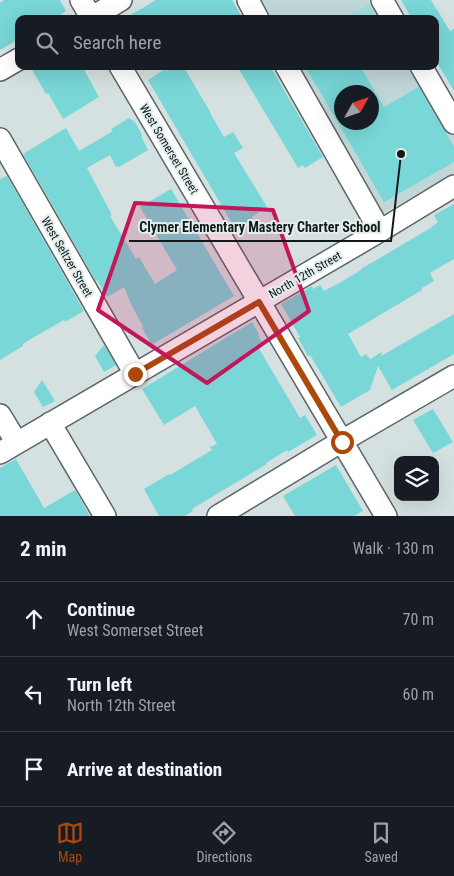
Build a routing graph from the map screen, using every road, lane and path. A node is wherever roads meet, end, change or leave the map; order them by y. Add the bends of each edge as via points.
1 (121, 0) edge
2 (248, 0) edge
3 (382, 0) edge
4 (88, 14) edge
5 (256, 15) edge
6 (391, 15) edge
7 (15, 61) edge
8 (0, 70) edge
9 (122, 70) edge
10 (288, 70) edge
11 (423, 70) edge
12 (454, 123) edge
13 (0, 139) edge
14 (454, 186) edge
15 (380, 231) junction
16 (259, 302) junction
17 (135, 374) junction
18 (454, 376) edge
19 (0, 415) edge
20 (50, 423) junction
21 (342, 442) junction
22 (8, 448) edge
23 (104, 516) edge
24 (218, 516) edge
25 (386, 516) edge

1 - 4 street
2 - 5 street
3 - 6 street
7 - 8 street
9 - 16 street, West Somerset Street
10 - 15 street
11 - 12 street
13 - 17 street, West Seltzer Street
14 - 15 street, North 12th Street
15 - 16 street, North 12th Street
16 - 17 street, North 12th Street
16 - 21 street, West Somerset Street
17 - 20 street, North 12th Street
18 - 21 street
19 - 22 street
20 - 22 street, North 12th Street
20 - 23 street
21 - 24 street
21 - 25 street, West Somerset Street

